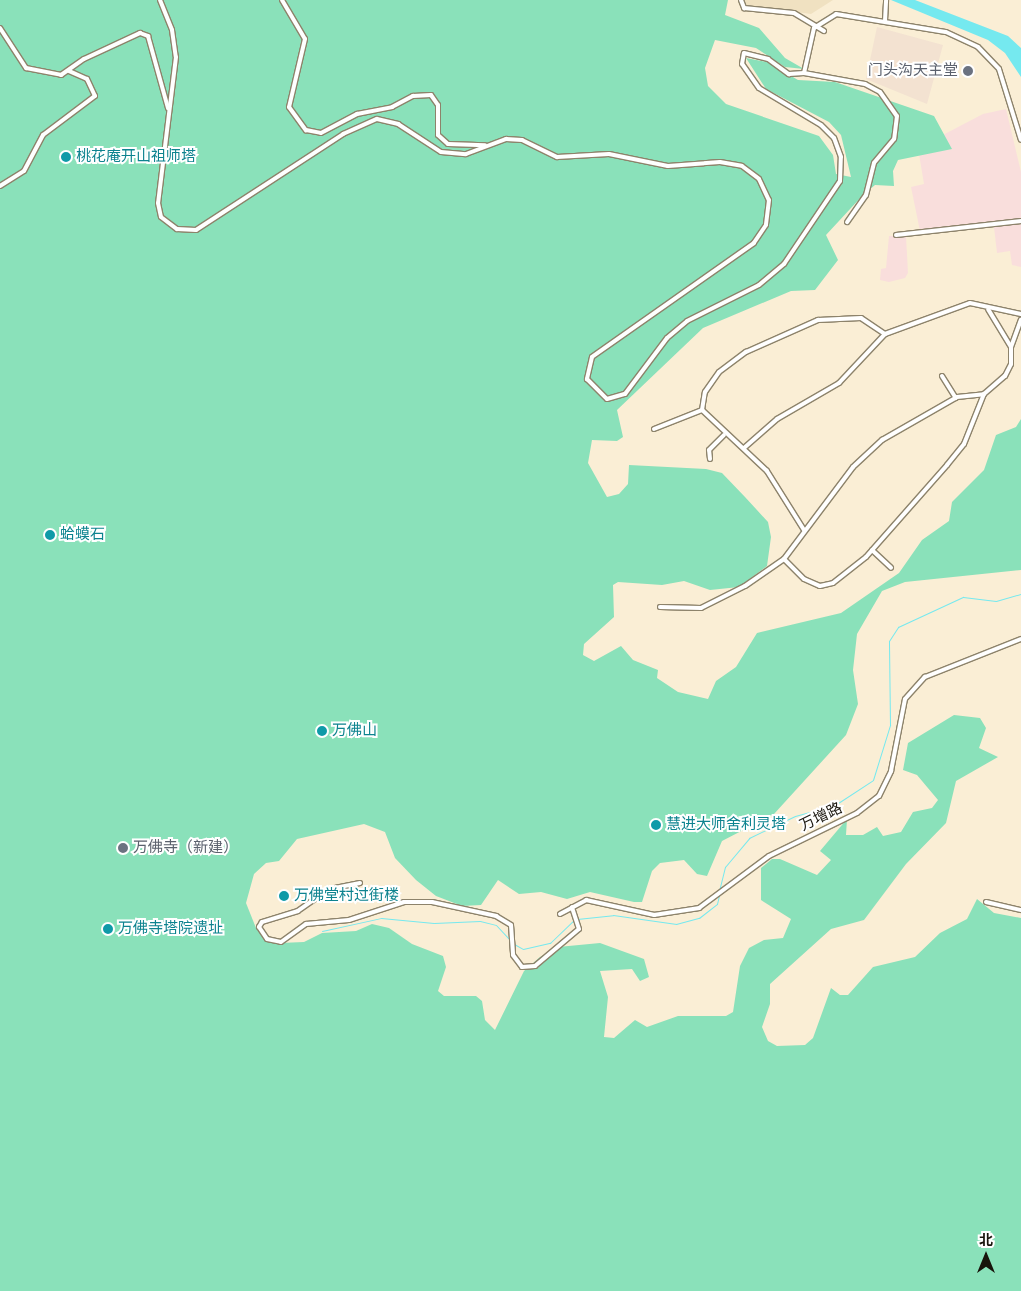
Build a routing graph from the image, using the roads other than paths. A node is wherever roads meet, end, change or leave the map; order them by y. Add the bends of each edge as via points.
1 (160, 0) edge
2 (282, 0) edge
3 (741, 0) edge
4 (886, 0) edge
5 (885, 21) junction
6 (817, 25) junction
7 (0, 28) edge
8 (824, 31) dead end
9 (69, 72) junction
10 (804, 73) junction
11 (169, 110) junction
12 (1021, 140) edge
13 (488, 145) junction
14 (0, 186) edge
15 (1021, 221) edge
16 (847, 222) dead end
17 (896, 235) dead end
18 (988, 309) junction
19 (1021, 314) edge
20 (1021, 320) edge
21 (885, 334) junction
22 (1011, 347) junction
23 (942, 376) dead end
24 (984, 394) junction
25 (956, 398) junction
26 (702, 410) junction
27 (654, 430) dead end
28 (724, 435) junction
29 (744, 448) junction
30 (710, 459) dead end
31 (804, 530) junction
32 (872, 550) junction
33 (784, 559) junction
34 (891, 568) dead end
35 (660, 607) dead end
36 (1021, 639) edge
37 (360, 884) dead end
38 (986, 902) dead end
39 (572, 907) junction
40 (1021, 910) edge
41 (560, 914) dead end

1 - 11 street via 172,30 176,57
2 - 13 street via 305,39 290,107 306,130 320,133 357,114 392,107 413,96 431,95 438,105 438,136 448,144
3 - 6 street via 744,8 794,13
4 - 5 street
5 - 6 street via 836,14
5 - 12 street via 946,32 986,53 1007,86
6 - 8 street
6 - 10 street
7 - 9 street via 26,68 61,75
9 - 11 street via 84,59 140,33 148,36
9 - 14 street via 87,79 95,96 43,136 24,171
10 - 13 street via 789,74 768,59 744,53 741,57 759,88 821,125 834,138 842,162 835,192 784,264 760,285 687,321 667,338 625,394 616,398 607,399 591,387 587,379 592,357 754,243 766,225 769,200 759,179 742,166 720,162 668,166 609,154 557,157 522,140
10 - 16 street via 865,84 880,92 897,116 894,139 874,163 866,195
11 - 13 street via 158,203 161,217 183,231 196,230 343,134 377,119 398,124 441,152 466,154
15 - 17 street
18 - 19 street
18 - 21 street via 965,304
18 - 22 street
20 - 22 street
21 - 26 street via 861,318 818,320 732,361 710,382
21 - 29 street via 839,383 777,419
22 - 24 street via 1005,376
23 - 25 street
24 - 25 street
24 - 32 street via 964,444
25 - 31 street via 868,452
26 - 27 street
26 - 28 street
28 - 29 street
28 - 30 street via 709,450
29 - 31 street via 779,487
31 - 33 street
32 - 33 street via 826,586 804,579
32 - 34 street
33 - 35 street via 745,586 701,608
36 - 39 street, 万增路 via 925,676 905,699 891,771 878,796 857,812 769,856 699,908 667,915 586,900
37 - 39 street via 328,889 298,911 262,922 259,927 266,939 281,942 306,924 349,920 415,901 496,916 511,925 517,964 535,966 579,929
38 - 40 street
39 - 41 street, 万增路

